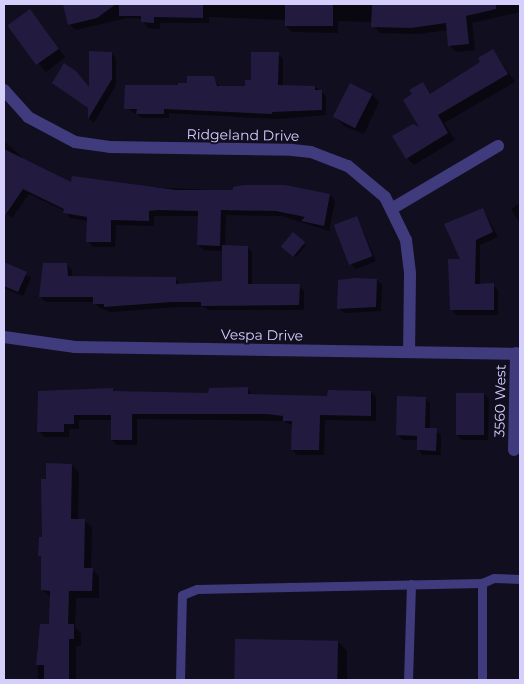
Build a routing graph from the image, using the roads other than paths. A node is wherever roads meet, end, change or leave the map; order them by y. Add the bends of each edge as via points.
1 (4, 90) edge
2 (498, 146) dead end
3 (393, 208) junction
4 (4, 337) edge
5 (409, 352) junction
6 (518, 354) edge
7 (514, 450) dead end
8 (520, 579) edge
9 (482, 583) junction
10 (411, 584) junction
11 (180, 680) edge
12 (408, 680) edge
13 (482, 680) edge

1 - 3 street, Ridgeland Drive via 42,127 75,142 93,146 292,150 330,158 363,175
2 - 3 street
3 - 5 street, Ridgeland Drive via 406,240 409,259
4 - 5 street, Vespa Drive via 75,347
5 - 6 street, Vespa Drive
6 - 7 street, 3560 West
8 - 9 lane via 494,578
9 - 10 lane
9 - 13 lane
10 - 11 lane via 198,589 182,595
10 - 12 lane

